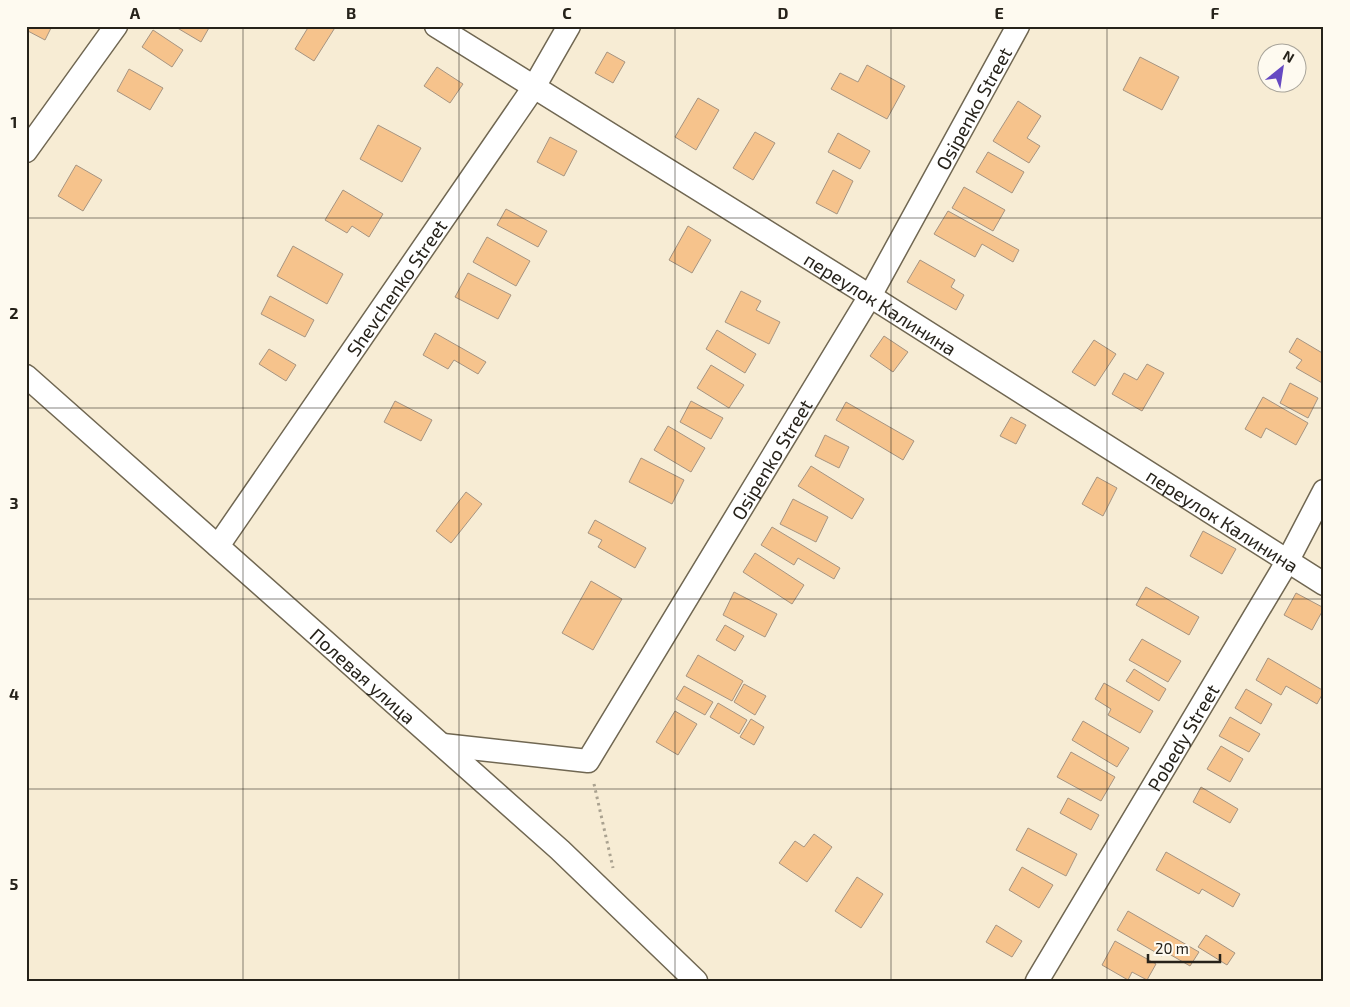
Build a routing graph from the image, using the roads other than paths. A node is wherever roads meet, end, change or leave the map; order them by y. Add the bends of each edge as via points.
1 (116, 26) edge
2 (436, 26) edge
3 (569, 26) edge
4 (1018, 26) edge
5 (534, 87) junction
6 (26, 151) edge
7 (870, 296) junction
8 (26, 376) edge
9 (1324, 491) edge
10 (218, 546) junction
11 (1287, 562) junction
12 (1324, 584) edge
13 (443, 745) junction
14 (696, 981) edge
15 (1037, 981) edge

1 - 6 street
2 - 5 street, переулок Калинина
3 - 5 street, Shevchenko Street
4 - 7 street, Osipenko Street
5 - 7 street, переулок Калинина
5 - 10 street, Shevchenko Street
7 - 11 street, переулок Калинина
7 - 13 street, Osipenko Street via 588,761
8 - 10 street, Полевая улица
9 - 11 street, Pobedy Street
10 - 13 street, Полевая улица
11 - 12 street, переулок Калинина
11 - 15 street, Pobedy Street
13 - 14 street, Полевая улица via 560,850

